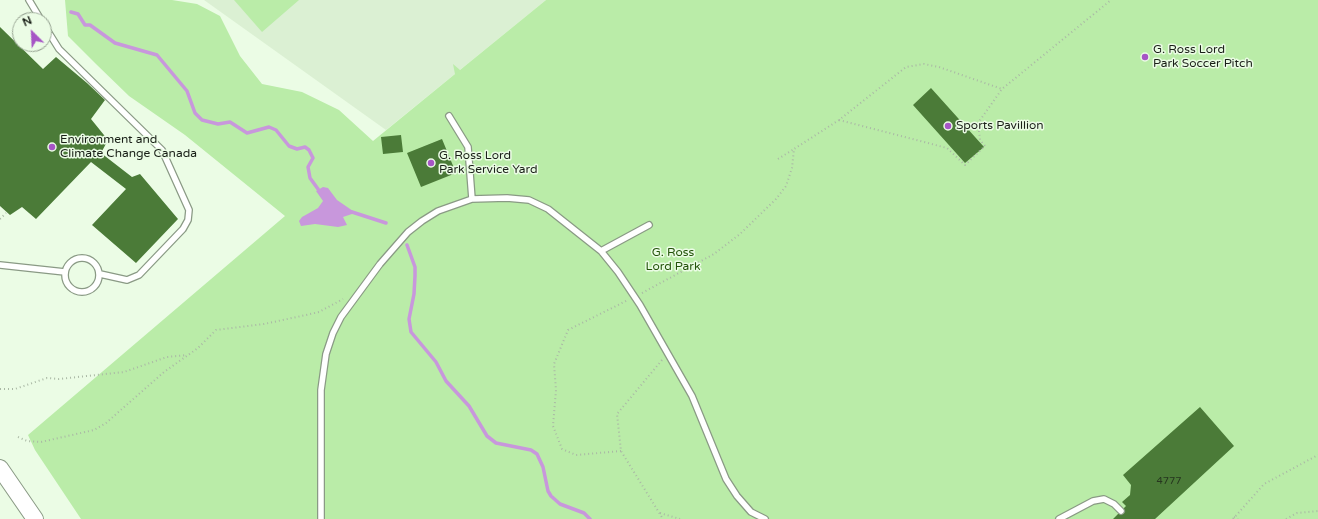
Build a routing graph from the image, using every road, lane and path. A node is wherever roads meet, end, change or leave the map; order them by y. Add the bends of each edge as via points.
1 (29, 0) edge
2 (1111, 0) edge
3 (36, 12) edge
4 (52, 37) edge
5 (1002, 89) junction
6 (449, 116) dead end
7 (839, 120) junction
8 (794, 149) junction
9 (778, 159) dead end
10 (472, 199) junction
11 (6, 213) dead end
12 (0, 219) edge
13 (649, 225) dead end
14 (601, 251) junction
15 (0, 265) edge
16 (65, 272) junction
17 (100, 274) junction
18 (634, 296) junction
19 (344, 302) dead end
20 (668, 353) junction
21 (188, 355) junction
22 (0, 389) edge
23 (18, 437) dead end
24 (621, 451) junction
25 (1318, 455) edge
26 (0, 468) edge
27 (1121, 511) dead end
28 (1318, 511) edge
29 (658, 513) junction
30 (1234, 518) edge
31 (35, 519) edge
32 (321, 519) edge
33 (663, 519) edge
34 (680, 519) edge
35 (765, 519) edge
36 (1059, 519) edge
37 (1238, 519) edge
38 (1286, 519) edge

1 - 3 lane
2 - 5 path
4 - 17 lane via 59,49 162,150 189,210 188,220 183,229 139,275 127,280
5 - 7 path via 939,67 924,64 906,67
5 - 7 path via 978,123 980,140 985,146 964,165 947,148
6 - 10 lane via 468,148
7 - 8 path
8 - 9 path
8 - 18 path via 792,168 786,186 740,234 708,257
10 - 14 lane via 528,200 548,209
10 - 32 lane via 438,211 408,232 364,286 333,333 326,354 322,390
11 - 12 path
13 - 14 lane
14 - 18 lane
15 - 16 lane
16 - 17 lane via 70,262 80,258 92,260
16 - 17 lane via 67,284 81,293 92,290
18 - 20 lane
18 - 24 path via 568,330 554,364 556,390 553,426 562,449 576,455
19 - 21 path via 348,297 306,316 216,330
20 - 24 path via 617,414
20 - 35 lane via 692,396 726,479 751,512
21 - 22 path via 167,358 124,372 47,378 15,389
21 - 23 path via 164,372 106,423 94,430 41,442
24 - 29 path
25 - 30 path via 1264,484
26 - 31 main road
27 - 36 lane via 1104,499 1093,501
28 - 38 path via 1297,513
29 - 33 path
29 - 34 path
30 - 37 path

